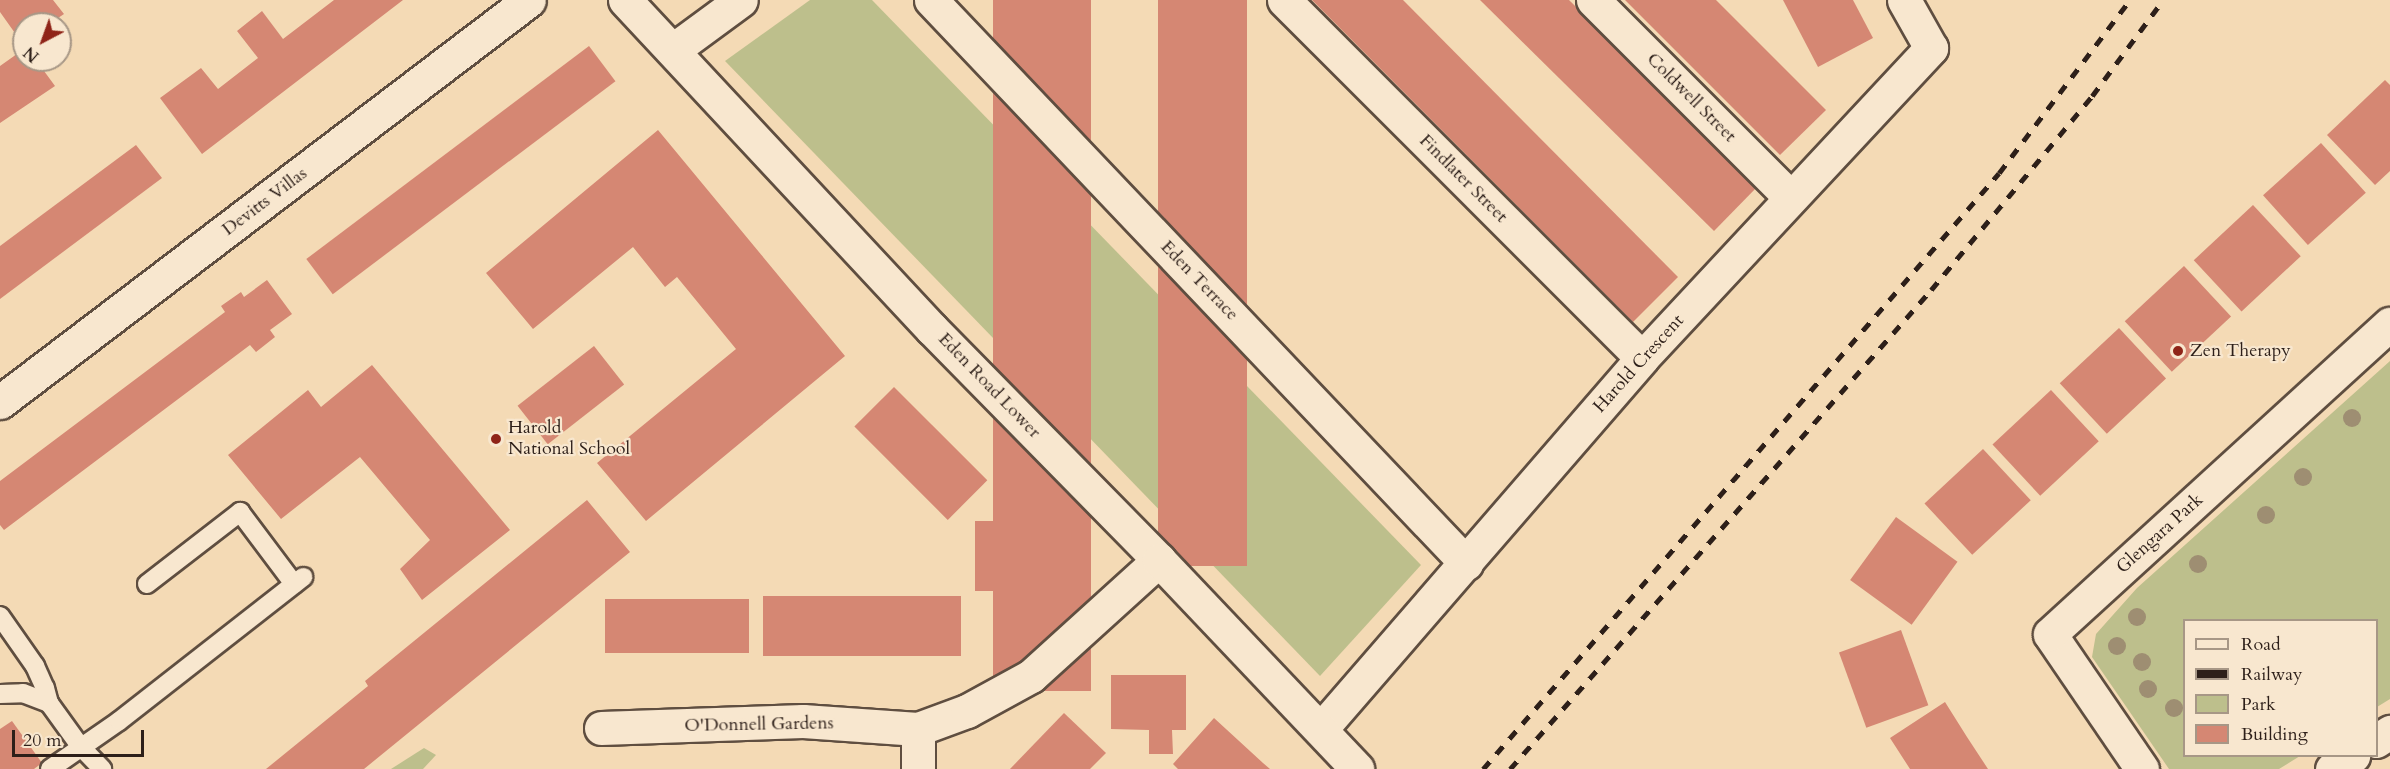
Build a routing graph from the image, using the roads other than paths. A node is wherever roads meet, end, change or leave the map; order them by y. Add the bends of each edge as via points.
1 (529, 0) edge
2 (625, 0) edge
3 (741, 0) edge
4 (931, 0) edge
5 (1284, 0) edge
6 (1593, 0) edge
7 (1904, 0) edge
8 (673, 50) junction
9 (1790, 197) junction
10 (2390, 324) edge
11 (1642, 358) junction
12 (0, 402) edge
13 (1159, 560) junction
14 (1466, 563) junction
15 (147, 584) dead end
16 (0, 616) edge
17 (0, 694) edge
18 (49, 703) junction
19 (601, 728) dead end
20 (918, 729) junction
21 (1321, 729) junction
22 (80, 746) junction
23 (2351, 757) edge
24 (50, 769) edge
25 (102, 769) edge
26 (918, 769) edge
27 (1357, 769) edge
28 (2142, 769) edge
29 (2332, 769) edge

1 - 12 street, Devitts Villas
2 - 8 street, Eden Road Lower
3 - 8 street
4 - 14 street, Eden Terrace
5 - 11 street, Findlater Street
6 - 9 street, Coldwell Street
7 - 9 street, Harold Crescent via 1930,48
8 - 13 street, Eden Road Lower via 932,328
9 - 11 street, Harold Crescent
10 - 28 street, Glengara Park via 2050,634
11 - 14 street, Harold Crescent
13 - 20 street, O'Donnell Gardens via 1031,676 967,711
13 - 21 street, Eden Road Lower
14 - 21 street, Harold Crescent
15 - 22 lane via 240,512 299,581 119,722
16 - 18 lane via 35,666
17 - 18 lane via 23,693
18 - 22 lane
19 - 20 street, O'Donnell Gardens via 803,721
20 - 26 street
21 - 27 street, Eden Road Lower
22 - 24 lane
22 - 25 lane
23 - 29 street

